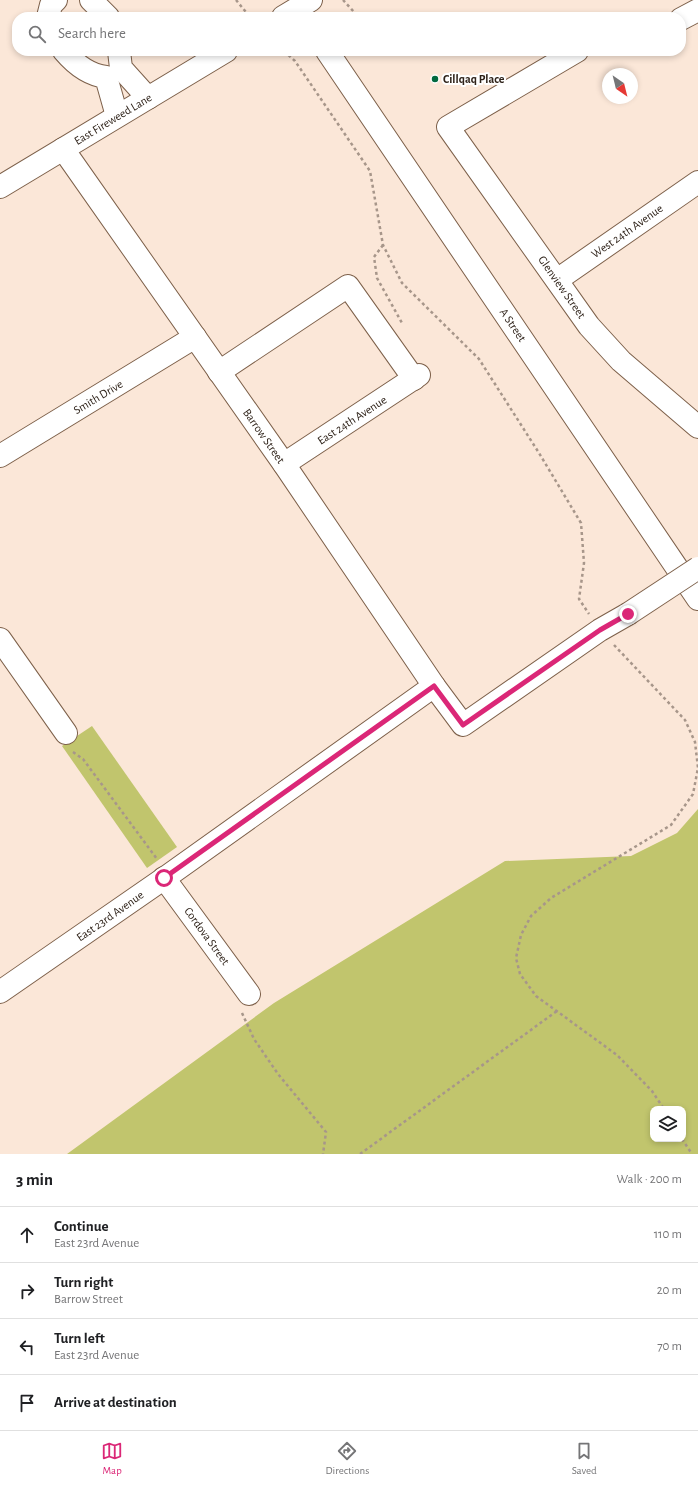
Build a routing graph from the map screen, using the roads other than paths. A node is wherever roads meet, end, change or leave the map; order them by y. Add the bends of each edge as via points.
1 (56, 0) edge
2 (91, 0) edge
3 (698, 10) edge
4 (49, 12) edge
5 (103, 12) edge
6 (686, 16) edge
7 (68, 56) edge
8 (120, 56) edge
9 (218, 56) edge
10 (331, 56) edge
11 (568, 56) edge
12 (148, 98) junction
13 (117, 116) junction
14 (63, 149) junction
15 (698, 182) edge
16 (0, 186) edge
17 (556, 280) junction
18 (195, 337) junction
19 (219, 372) junction
20 (698, 427) edge
21 (0, 456) edge
22 (284, 464) junction
23 (698, 568) edge
24 (698, 599) edge
25 (0, 639) edge
26 (434, 686) junction
27 (66, 733) road end
28 (167, 877) junction
29 (0, 992) edge
30 (249, 994) road end

1 - 4 street
2 - 5 street
3 - 6 street
7 - 13 street via 94,75 106,77
8 - 12 street via 121,68
9 - 12 street, East Fireweed Lane
10 - 24 street, A Street
11 - 17 street, Glenview Street via 448,127
12 - 13 street, East Fireweed Lane
13 - 14 street, East Fireweed Lane
14 - 16 street, East Fireweed Lane
14 - 18 street, Barrow Street
15 - 17 street, West 24th Avenue
17 - 20 street, Glenview Street via 589,326 621,361
18 - 19 street, Barrow Street
18 - 21 street, Smith Drive
19 - 22 street, Barrow Street
19 - 22 street, East 24th Avenue via 348,286 416,377
22 - 26 street, Barrow Street
23 - 26 street, Barrow Street, bridge via 600,630 463,725
25 - 27 street
26 - 28 street, East 23rd Avenue
28 - 29 street, East 23rd Avenue
28 - 30 street, Cordova Street

